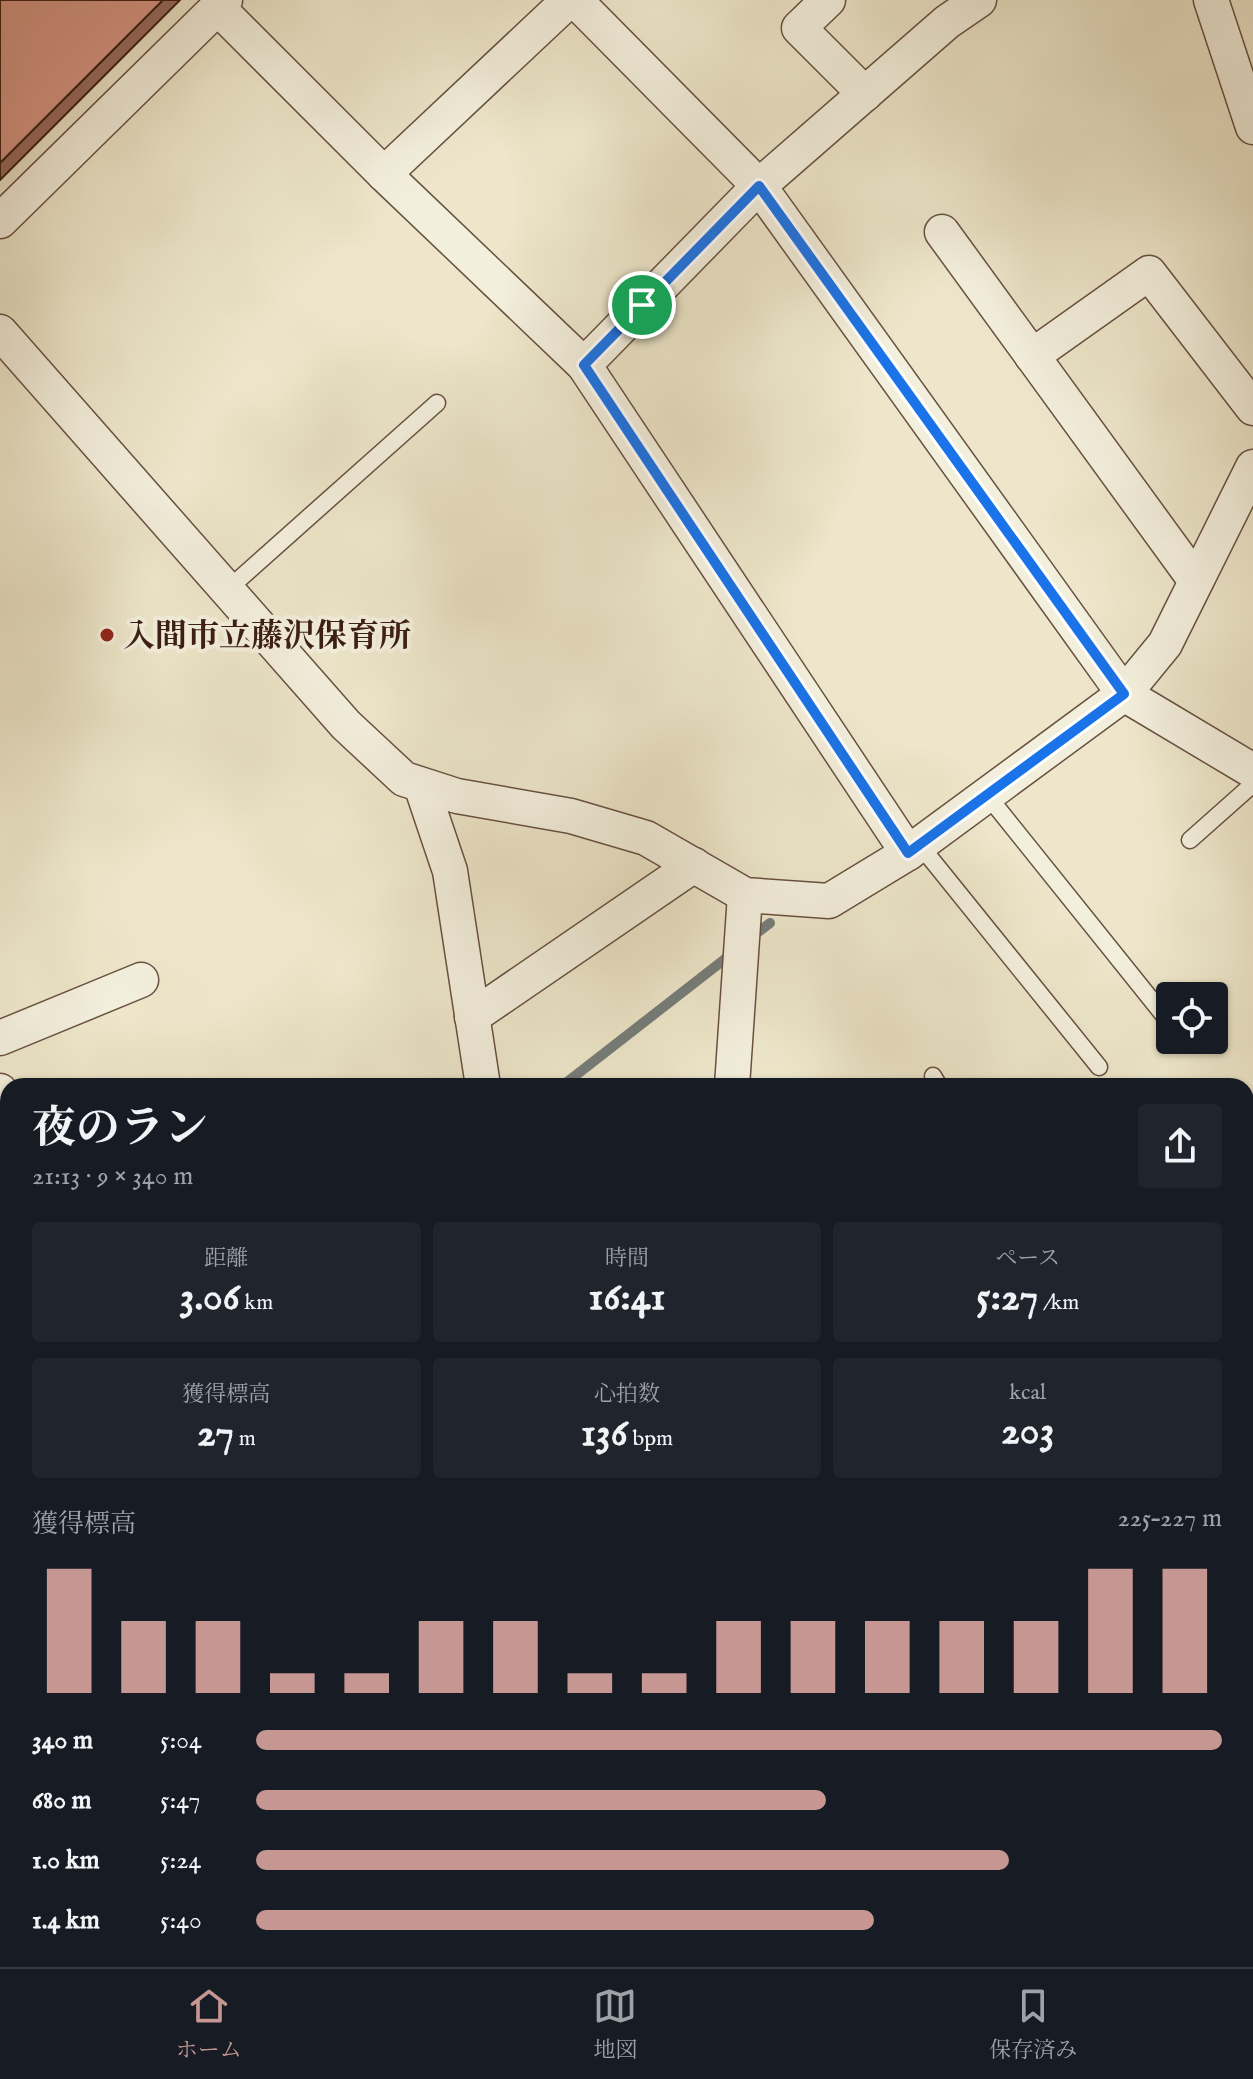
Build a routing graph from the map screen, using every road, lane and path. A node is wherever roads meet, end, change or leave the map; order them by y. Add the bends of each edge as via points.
1 (572, 0) edge
2 (828, 0) edge
3 (1211, 0) edge
4 (221, 4) edge
5 (959, 5) edge
6 (1249, 92) edge
7 (865, 94) junction
8 (1253, 127) edge
9 (384, 174) junction
10 (759, 186) junction
11 (0, 221) edge
12 (942, 232) dead end
13 (5, 345) edge
14 (1032, 356) junction
15 (584, 365) junction
16 (437, 403) dead end
17 (1253, 408) edge
18 (1253, 467) edge
19 (1196, 581) junction
20 (227, 590) junction
21 (1124, 694) junction
22 (1253, 771) edge
23 (1253, 784) edge
24 (421, 785) junction
25 (987, 795) junction
26 (1190, 840) dead end
27 (914, 849) junction
28 (694, 865) junction
29 (745, 895) junction
30 (141, 980) dead end
31 (1156, 1006) edge
32 (472, 1017) junction
33 (0, 1038) edge
34 (1099, 1067) dead end
35 (482, 1078) edge
36 (733, 1078) edge

1 - 9 street
1 - 10 street
2 - 7 street via 799,28
3 - 6 street
4 - 9 street
4 - 11 street
5 - 7 street
6 - 8 street
7 - 10 street
9 - 15 street
10 - 15 street
10 - 21 street
12 - 14 street
13 - 20 street
14 - 17 street via 1149,273
14 - 19 street
15 - 27 street
16 - 20 lane
18 - 19 street
19 - 21 street via 1165,644
20 - 24 street via 346,725 404,779
21 - 22 street
21 - 25 street
23 - 26 lane
24 - 28 street via 571,816 646,838
24 - 32 street via 450,871
25 - 27 street
25 - 31 lane
27 - 29 street via 829,901
27 - 34 lane
28 - 29 street
28 - 32 street
29 - 36 street
30 - 33 street
32 - 35 street

